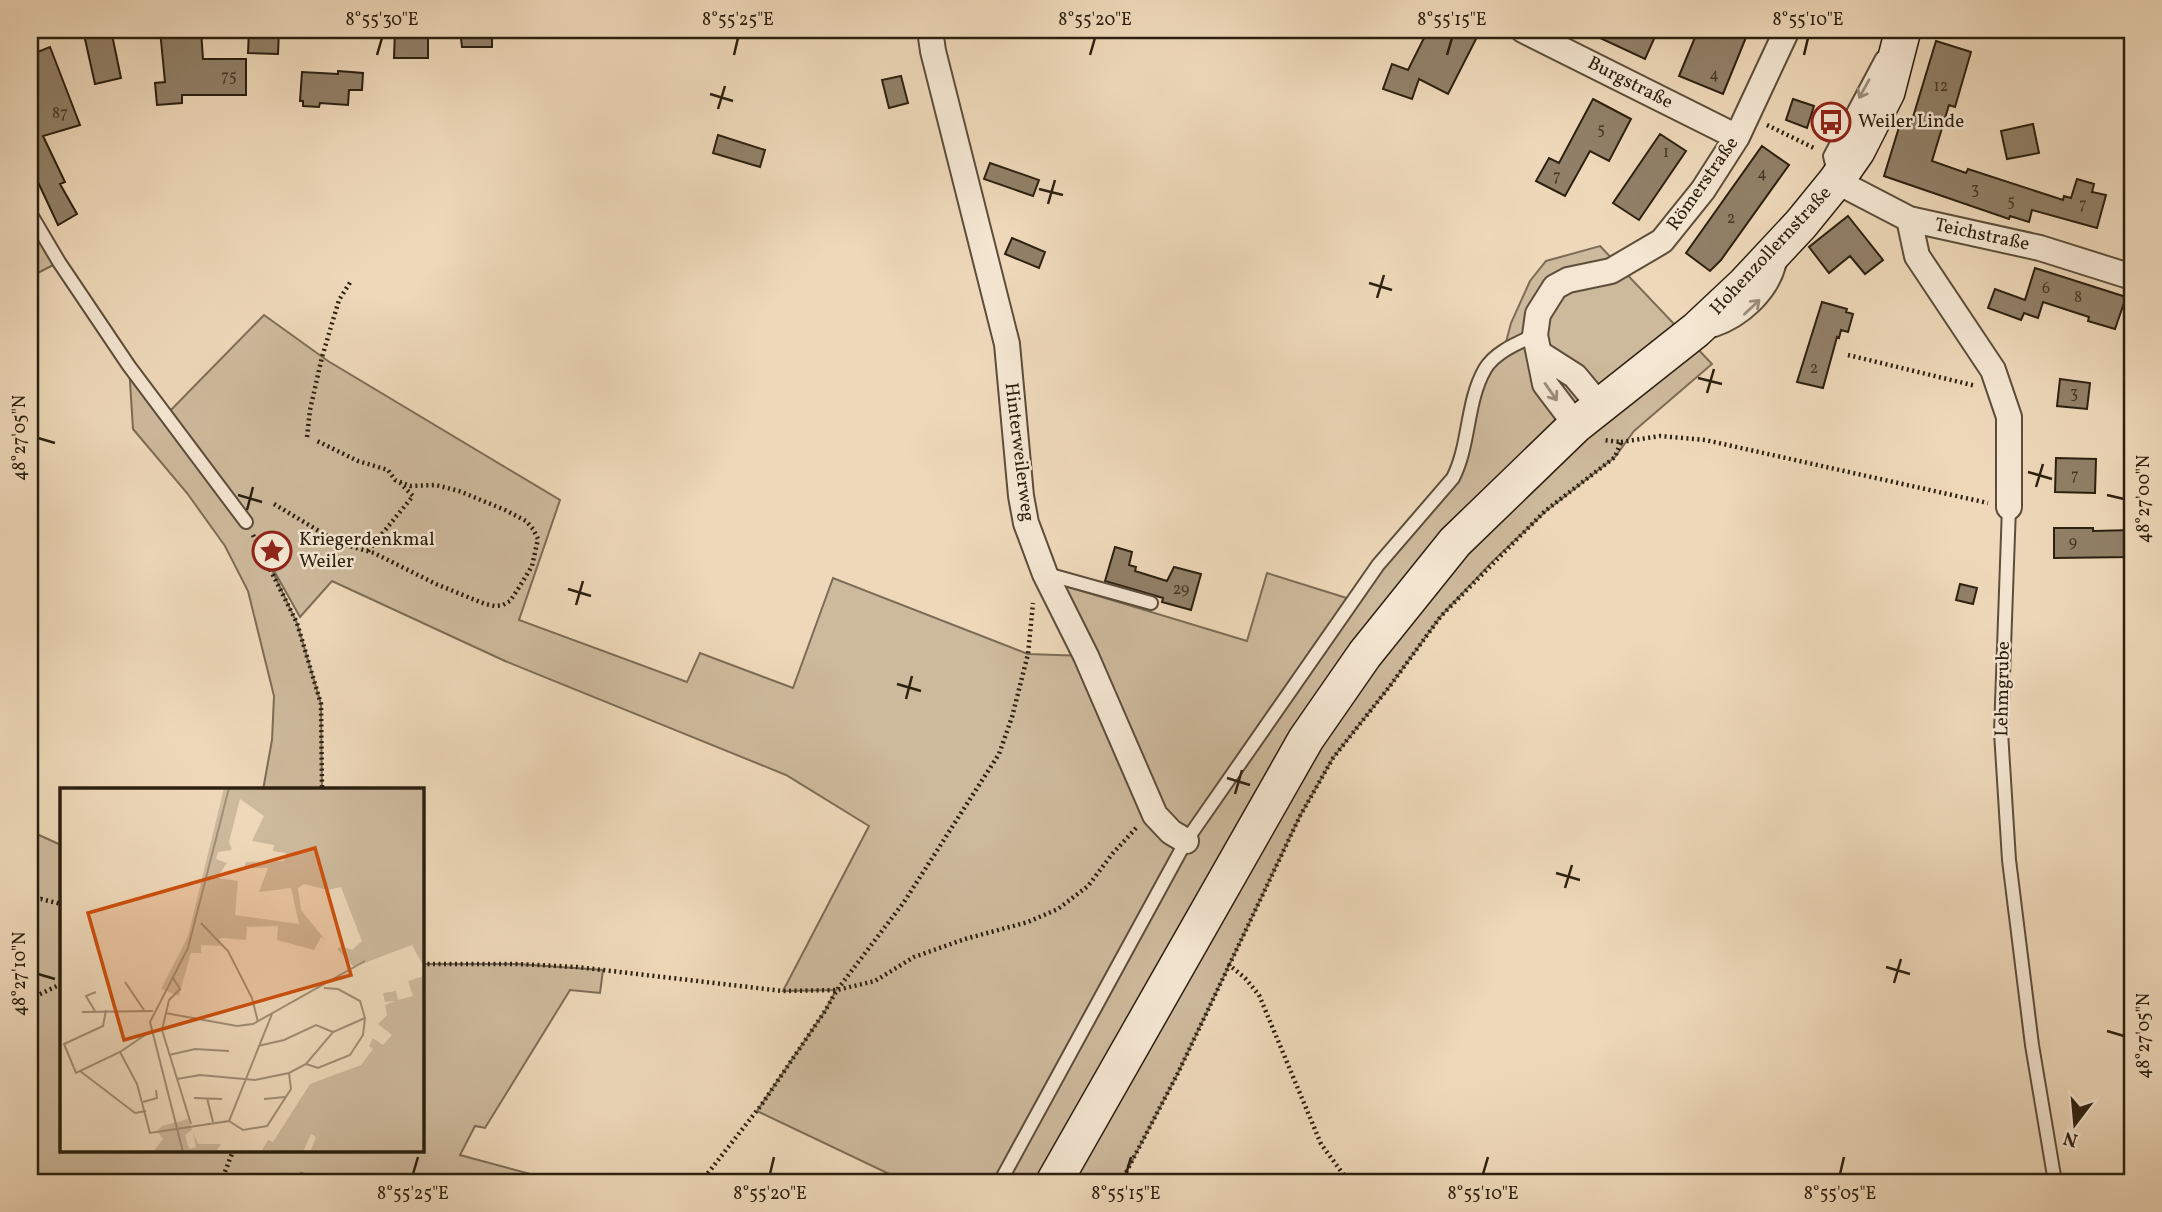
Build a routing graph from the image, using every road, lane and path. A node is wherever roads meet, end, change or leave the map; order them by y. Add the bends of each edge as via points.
1 (930, 30) edge
2 (1523, 30) edge
3 (1787, 30) edge
4 (1900, 30) edge
5 (1742, 126) junction
6 (1833, 168) junction
7 (30, 213) edge
8 (1909, 219) junction
9 (2132, 277) edge
10 (351, 281) dead end
11 (1537, 344) junction
12 (1848, 355) dead end
13 (2001, 392) junction
14 (1586, 417) junction
15 (307, 437) dead end
16 (315, 440) dead end
17 (1622, 442) junction
18 (388, 470) junction
19 (274, 504) dead end
20 (2009, 508) junction
21 (246, 522) joint
22 (368, 551) junction
23 (1043, 568) junction
24 (1151, 603) dead end
25 (322, 788) edge
26 (1155, 815) junction
27 (1186, 841) junction
28 (30, 902) edge
29 (60, 904) edge
30 (424, 964) edge
31 (1228, 964) junction
32 (60, 984) edge
33 (836, 990) junction
34 (30, 999) edge
35 (233, 1152) edge
36 (221, 1182) edge
37 (701, 1182) edge
38 (1000, 1182) edge
39 (1054, 1182) edge
40 (1121, 1182) edge
41 (1349, 1182) edge
42 (2055, 1182) edge

1 - 23 street, Hinterweilerweg via 1007,344 1021,496
2 - 5 street, Burgstraße
3 - 5 street, Römerstraße
4 - 6 main road, Hohenzollernstraße via 1887,92 1857,151
5 - 6 path
5 - 11 street, Römerstraße via 1703,190 1662,241 1611,271 1568,280 1555,288 1538,314
6 - 8 street, Teichstraße
6 - 14 main road, Hohenzollernstraße via 1786,240 1745,284 1691,334
7 - 21 lane via 129,366
8 - 9 street, Teichstraße via 2040,248
8 - 13 street, Lehmgrube via 1917,257 1993,370
10 - 15 path via 339,300
11 - 14 street via 1575,376
11 - 27 lane via 1504,351 1486,367 1453,478 1378,565
12 - 13 path
13 - 20 street, Lehmgrube via 2009,417
14 - 17 path via 1604,440
14 - 39 main road, Hohenzollernstraße via 1455,542 1365,654 1245,845
16 - 18 path
17 - 20 path via 1660,436 1705,440
17 - 31 path via 1615,457 1545,511 1441,616 1333,758
18 - 22 path via 413,496
18 - 22 path via 395,480 459,491 526,522 538,539 532,566 510,601 495,607
19 - 22 path via 339,543
20 - 42 lane, Lehmgrube via 2001,732 2007,834 2032,1045
21 - 25 path via 297,623 321,704
23 - 24 lane
23 - 26 street, Hinterweilerweg
23 - 33 path via 1034,575 1028,654 999,754 904,902
26 - 27 street, Hinterweilerweg
26 - 33 path via 1135,828 1088,886 1058,909 914,957 875,981
27 - 38 lane
28 - 29 path via 41,899
30 - 33 path via 577,967 783,990
31 - 40 path
31 - 41 path via 1259,995 1321,1144
32 - 34 path
33 - 37 path via 762,1104
35 - 36 path

